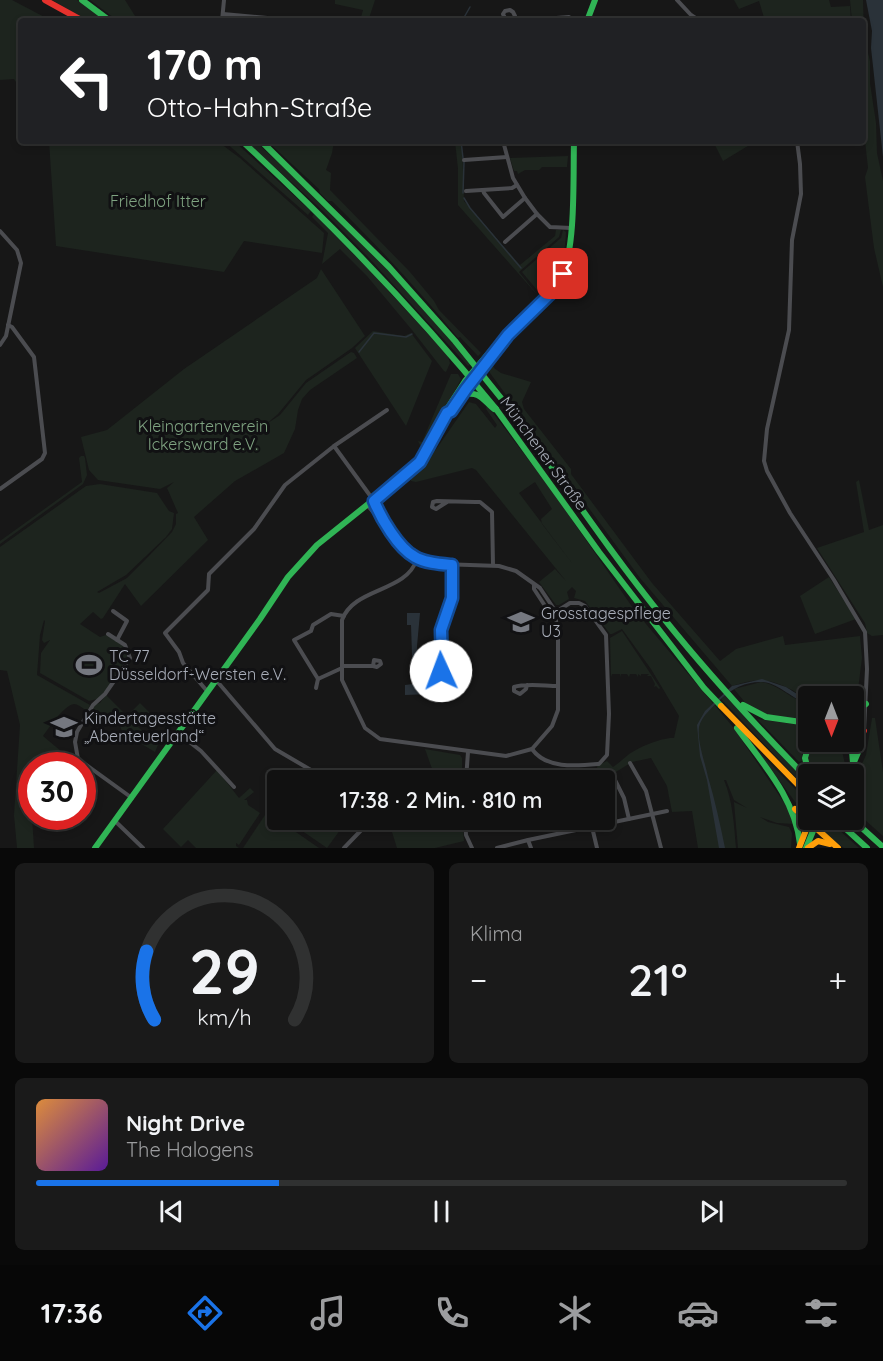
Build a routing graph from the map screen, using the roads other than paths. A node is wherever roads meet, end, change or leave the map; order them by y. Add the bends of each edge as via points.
1 (45, 0) edge
2 (82, 0) edge
3 (224, 0) edge
4 (595, 0) edge
5 (677, 0) edge
6 (223, 14) junction
7 (569, 17) dead end
8 (78, 18) edge
9 (106, 18) edge
10 (222, 18) edge
11 (267, 18) edge
12 (558, 18) edge
13 (588, 18) edge
14 (696, 18) edge
15 (245, 144) edge
16 (264, 144) edge
17 (504, 144) edge
18 (574, 144) edge
19 (797, 144) edge
20 (507, 157) junction
21 (464, 160) dead end
22 (517, 185) junction
23 (483, 190) junction
24 (493, 190) junction
25 (466, 191) dead end
26 (487, 198) junction
27 (525, 198) junction
28 (537, 214) junction
29 (571, 228) junction
30 (0, 231) edge
31 (506, 242) dead end
32 (8, 325) junction
33 (0, 345) edge
34 (479, 369) junction
35 (471, 378) junction
36 (461, 397) junction
37 (496, 409) junction
38 (387, 410) dead end
39 (447, 413) junction
40 (334, 446) junction
41 (0, 489) edge
42 (447, 501) dead end
43 (371, 503) junction
44 (380, 515) junction
45 (417, 559) junction
46 (452, 565) junction
47 (493, 565) junction
48 (113, 611) dead end
49 (554, 614) junction
50 (344, 616) junction
51 (108, 634) dead end
52 (117, 640) junction
53 (373, 666) dead end
54 (444, 666) dead end
55 (342, 667) junction
56 (318, 679) junction
57 (215, 680) junction
58 (527, 685) dead end
59 (558, 686) junction
60 (315, 687) dead end
61 (207, 691) junction
62 (736, 700) junction
63 (866, 704) edge
64 (730, 716) junction
65 (798, 722) edge
66 (177, 733) junction
67 (532, 749) junction
68 (77, 752) edge
69 (468, 752) junction
70 (852, 752) edge
71 (858, 752) edge
72 (630, 763) dead end
73 (854, 764) joint
74 (798, 768) edge
75 (311, 770) edge
76 (467, 770) edge
77 (96, 772) edge
78 (615, 780) edge
79 (798, 785) edge
80 (234, 787) dead end
81 (132, 798) junction
82 (791, 805) junction
83 (668, 811) dead end
84 (798, 812) edge
85 (651, 815) junction
86 (629, 819) junction
87 (115, 821) junction
88 (615, 822) edge
89 (361, 830) edge
90 (466, 830) edge
91 (576, 830) edge
92 (593, 830) edge
93 (806, 830) edge
94 (817, 830) edge
95 (847, 830) edge
96 (864, 830) edge
97 (528, 840) junction
98 (803, 847) edge
99 (837, 847) edge
100 (883, 847) edge
101 (95, 848) edge
102 (143, 848) edge
103 (344, 848) edge
104 (472, 848) edge
105 (497, 848) edge
106 (531, 848) edge
107 (597, 848) edge
108 (661, 848) edge
109 (867, 848) edge

1 - 8 main road
2 - 9 main road
3 - 6 street
4 - 13 main road
5 - 14 street
6 - 10 street
6 - 11 street
7 - 12 street
15 - 35 main road, Münchener Straße via 354,247
16 - 34 main road, Münchener Straße via 389,267
17 - 20 street
18 - 29 main road
19 - 63 street via 801,195 792,240 789,326 765,438 764,462 790,513 862,626 866,640
20 - 21 street
20 - 22 street
22 - 24 street
22 - 27 street
23 - 24 street
23 - 25 street
23 - 26 street
24 - 26 street
26 - 27 street via 503,217
27 - 28 street
28 - 29 street via 550,226
28 - 31 street
29 - 34 main road via 570,249 559,282
30 - 32 street via 20,257
32 - 33 street
32 - 41 street via 34,357 45,453
34 - 35 main road
34 - 62 main road, Münchener Straße via 639,587
35 - 36 main road
35 - 37 main road, Münchener Straße
35 - 39 main road
36 - 37 main road via 477,393
36 - 39 main road
37 - 64 main road, Münchener Straße via 618,577
38 - 40 street
39 - 43 main road via 420,462
40 - 43 street
40 - 61 street via 285,485 254,529 208,574 208,590 165,633 183,663
42 - 47 street via 480,502 492,512
43 - 44 street
43 - 44 street via 374,513
43 - 57 main road via 317,545 288,577
44 - 45 street
45 - 46 street
45 - 50 street via 402,579 354,604
46 - 47 street
46 - 54 street via 452,598 441,630
47 - 49 street via 516,572 534,585
48 - 52 street via 128,621
49 - 59 street
49 - 67 street via 570,603 579,603 606,635 608,754 596,764 555,764 544,761
50 - 55 street
50 - 56 street via 332,614 294,640
51 - 52 street
52 - 68 street via 125,645 130,658 77,732
53 - 55 street
55 - 56 street
55 - 69 street via 342,680 372,735 387,741
56 - 60 street
57 - 61 main road
57 - 75 street via 275,749
58 - 59 street
59 - 67 street via 554,722
61 - 66 main road
62 - 65 main road via 761,716
62 - 74 main road, Münchener Straße
64 - 79 main road, Münchener Straße
64 - 82 main road
66 - 80 street via 201,751
66 - 81 main road
67 - 69 street via 506,756
69 - 76 street
70 - 73 main road
71 - 73 main road
72 - 85 street via 646,791
77 - 81 street
78 - 86 street
81 - 87 main road
82 - 84 main road
82 - 98 main road
83 - 85 street
85 - 86 street
85 - 108 street
86 - 88 street
87 - 101 main road
87 - 102 street
89 - 103 street
90 - 104 street
91 - 97 street
92 - 107 street
93 - 98 main road
94 - 99 main road
95 - 109 main road
96 - 100 main road
97 - 105 street
97 - 106 street
98 - 99 main road via 821,841

